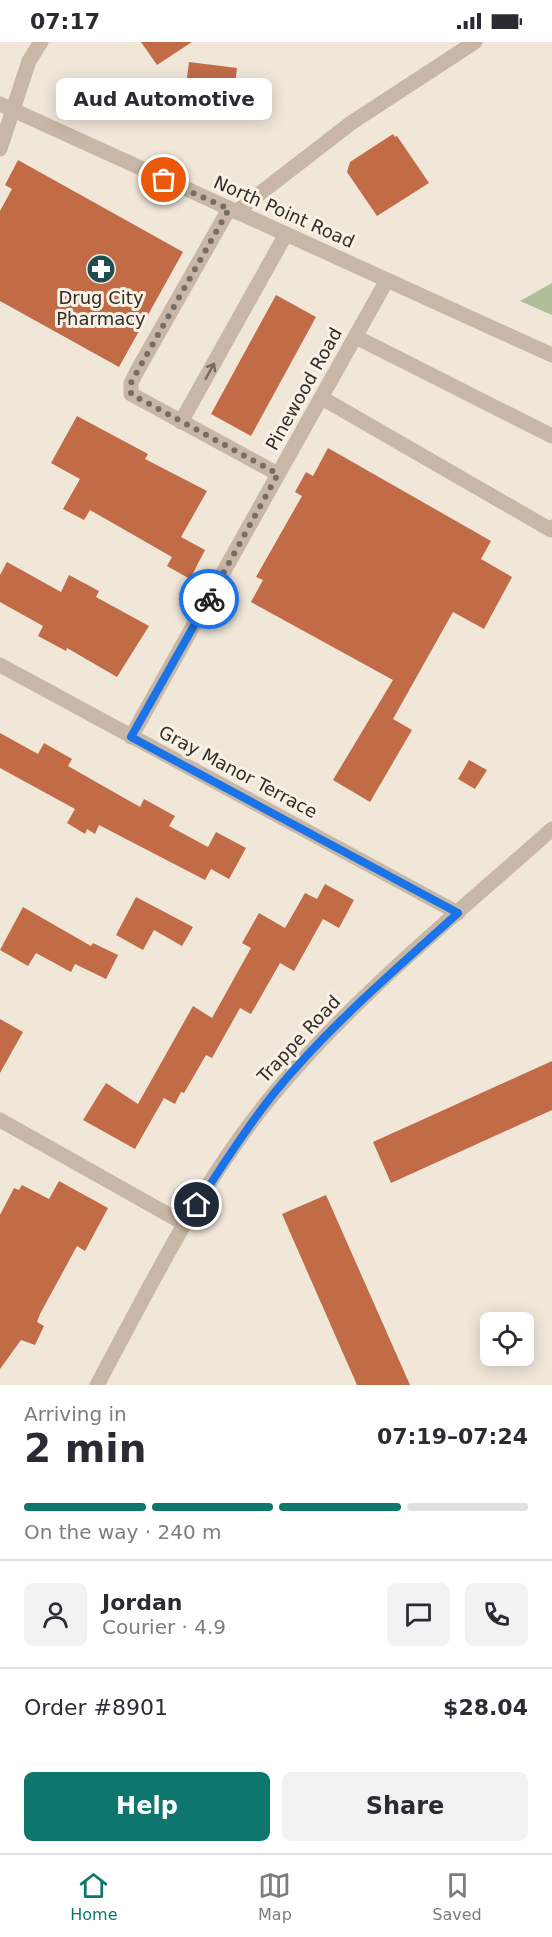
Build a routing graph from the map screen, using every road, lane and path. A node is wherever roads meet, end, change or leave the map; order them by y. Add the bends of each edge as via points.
1 (41, 42) edge
2 (475, 42) edge
3 (7, 108) edge
4 (0, 149) edge
5 (233, 211) junction
6 (286, 234) junction
7 (387, 280) junction
8 (356, 337) junction
9 (552, 355) edge
10 (322, 398) junction
11 (181, 422) junction
12 (552, 436) edge
13 (278, 474) junction
14 (552, 527) edge
15 (0, 665) edge
16 (131, 737) junction
17 (552, 829) edge
18 (458, 913) junction
19 (0, 1120) edge
20 (185, 1224) junction
21 (97, 1385) edge

1 - 3 street
2 - 5 street via 351,123
3 - 4 street
3 - 5 street, North Point Road
5 - 6 street, North Point Road
5 - 11 street via 131,383 131,394
6 - 7 street, North Point Road
11 -> 6 street
7 - 8 street, Pinewood Road
7 - 9 street, North Point Road
8 - 10 street, Pinewood Road
8 - 12 street
10 - 13 street, Pinewood Road
10 - 14 street via 550,530
11 - 13 street
13 - 16 street, Pinewood Road
15 - 16 street, Gray Manor Terrace
16 - 18 street, Gray Manor Terrace
17 - 18 street, Trappe Road
18 - 20 street, Trappe Road via 333,1029 275,1092
19 - 20 street
20 - 21 street, Trappe Road

